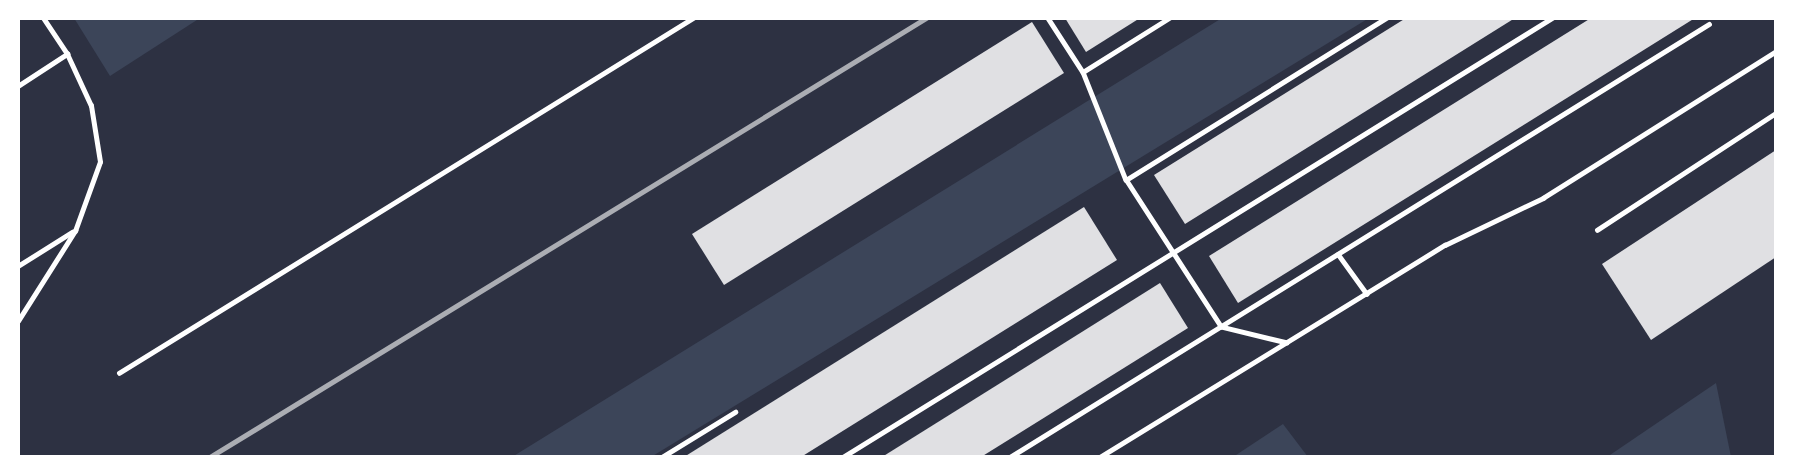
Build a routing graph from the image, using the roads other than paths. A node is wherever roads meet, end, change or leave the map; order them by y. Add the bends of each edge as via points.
1 (43, 18) edge
2 (693, 18) edge
3 (1048, 18) edge
4 (1169, 18) edge
5 (1386, 18) edge
6 (1552, 18) edge
7 (1709, 24) dead end
8 (1776, 51) edge
9 (67, 54) junction
10 (1083, 72) junction
11 (18, 86) edge
12 (1776, 113) edge
13 (1126, 180) junction
14 (1597, 230) dead end
15 (75, 231) junction
16 (1173, 254) junction
17 (1338, 254) junction
18 (18, 266) edge
19 (1367, 294) junction
20 (18, 321) edge
21 (1221, 327) junction
22 (1288, 343) junction
23 (119, 373) dead end
24 (735, 412) dead end
25 (662, 457) edge
26 (843, 457) edge
27 (1010, 457) edge
28 (1100, 457) edge

1 - 9 lane
2 - 23 lane
3 - 10 lane
4 - 10 lane
5 - 13 lane
6 - 16 lane
7 - 17 lane
8 - 19 lane via 1543,198 1445,245
9 - 11 lane
9 - 15 lane via 91,106 100,162
10 - 13 lane
12 - 14 lane
13 - 16 lane
15 - 18 lane
15 - 20 lane
16 - 21 lane
16 - 26 lane
17 - 19 lane
17 - 21 lane
19 - 22 lane
21 - 22 lane
21 - 27 lane
22 - 28 lane
24 - 25 lane

